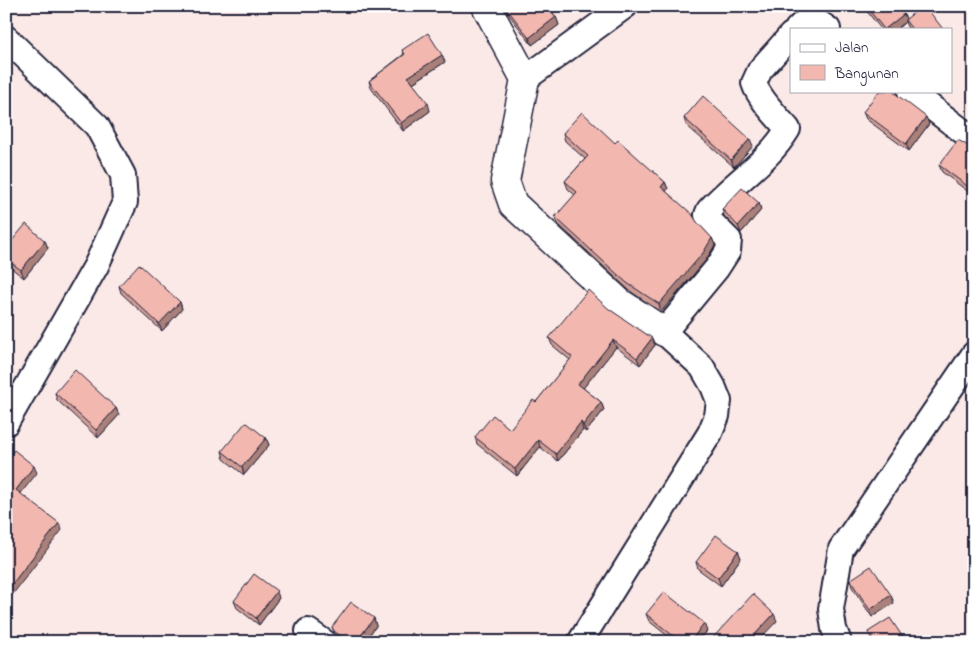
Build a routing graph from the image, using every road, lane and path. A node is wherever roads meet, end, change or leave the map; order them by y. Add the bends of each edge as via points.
1 (486, 6) edge
2 (625, 6) edge
3 (798, 28) edge
4 (827, 28) edge
5 (790, 36) edge
6 (6, 38) edge
7 (525, 79) junction
8 (911, 92) edge
9 (974, 140) edge
10 (664, 332) junction
11 (974, 354) edge
12 (6, 423) edge
13 (580, 642) edge
14 (839, 642) edge

1 - 7 street
2 - 7 street
3 - 4 street via 810,19
5 - 10 street via 760,70 754,83 771,111 788,129 765,158 709,210 709,220 729,240 728,251
6 - 12 street via 97,126 123,175 125,202 96,266
7 - 10 street via 505,182 513,204 620,303
8 - 9 street
10 - 13 street via 702,367 719,401 717,416 695,459
11 - 14 street via 841,549 832,609

